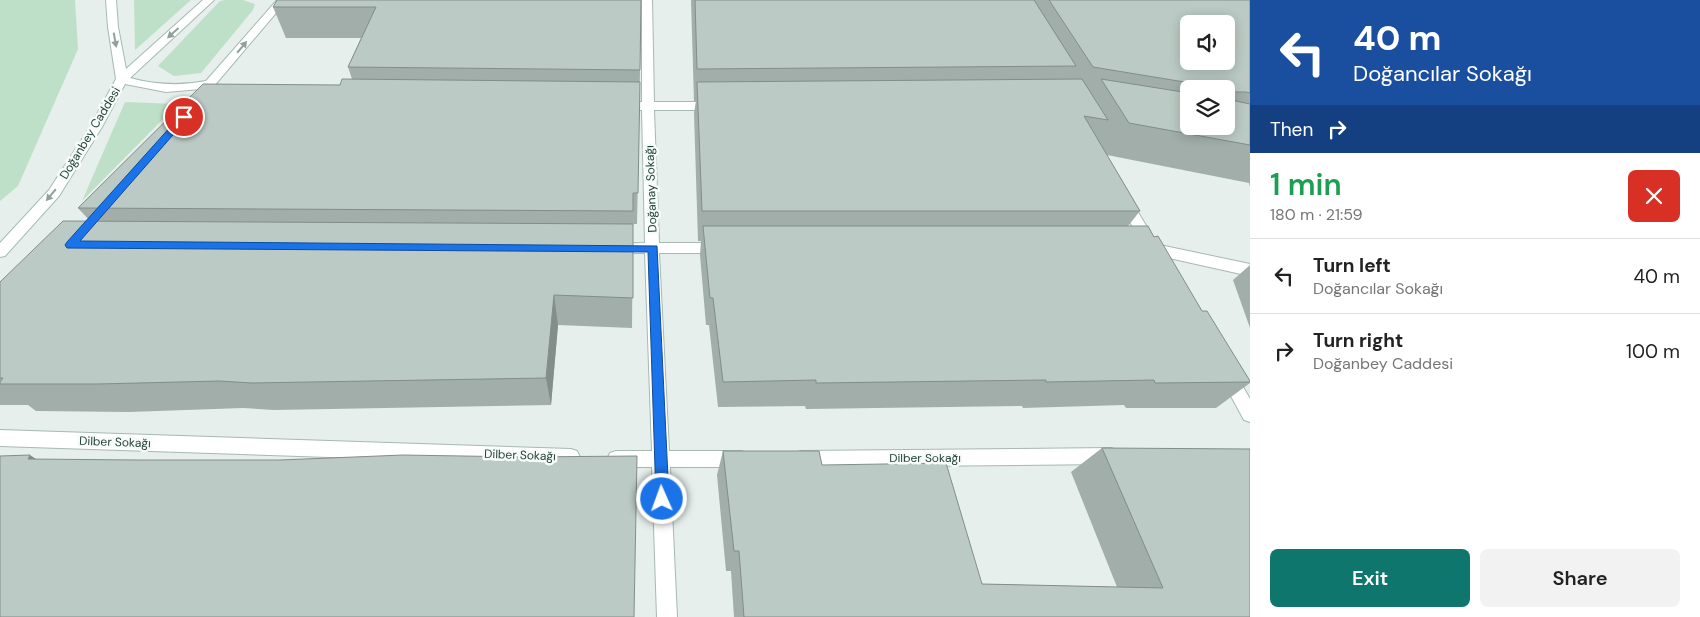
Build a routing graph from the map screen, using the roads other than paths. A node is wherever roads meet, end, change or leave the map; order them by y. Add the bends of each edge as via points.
1 (111, 0) edge
2 (209, 0) edge
3 (280, 0) edge
4 (647, 0) edge
5 (122, 79) junction
6 (210, 84) junction
7 (216, 103) edge
8 (609, 106) edge
9 (726, 106) edge
10 (648, 107) junction
11 (1118, 189) edge
12 (603, 248) edge
13 (653, 248) junction
14 (732, 248) edge
15 (1132, 248) edge
16 (1152, 248) junction
17 (0, 252) edge
18 (1162, 265) edge
19 (1250, 270) edge
20 (1220, 365) edge
21 (1250, 415) edge
22 (0, 438) edge
23 (1130, 456) edge
24 (761, 459) edge
25 (781, 459) edge
26 (661, 460) junction
27 (667, 617) edge

1 -> 5 street
2 -> 5 street, Doğanbey Caddesi
6 -> 3 street
4 - 10 street, Doğanay Sokağı
5 - 6 street via 151,88 183,89
5 -> 17 street, Doğanbey Caddesi via 54,193
6 - 7 street via 194,106
8 - 10 street
9 - 10 street
10 - 13 street, Doğanay Sokağı
11 - 16 street
12 - 13 street
13 - 14 street
13 - 26 street, Doğanay Sokağı
15 - 16 street
16 - 18 street
16 - 19 street
20 - 21 street
22 - 26 street, Dilber Sokağı
23 - 25 street, Dilber Sokağı
24 - 26 street, Dilber Sokağı
26 - 27 street, Doğanay Sokağı

